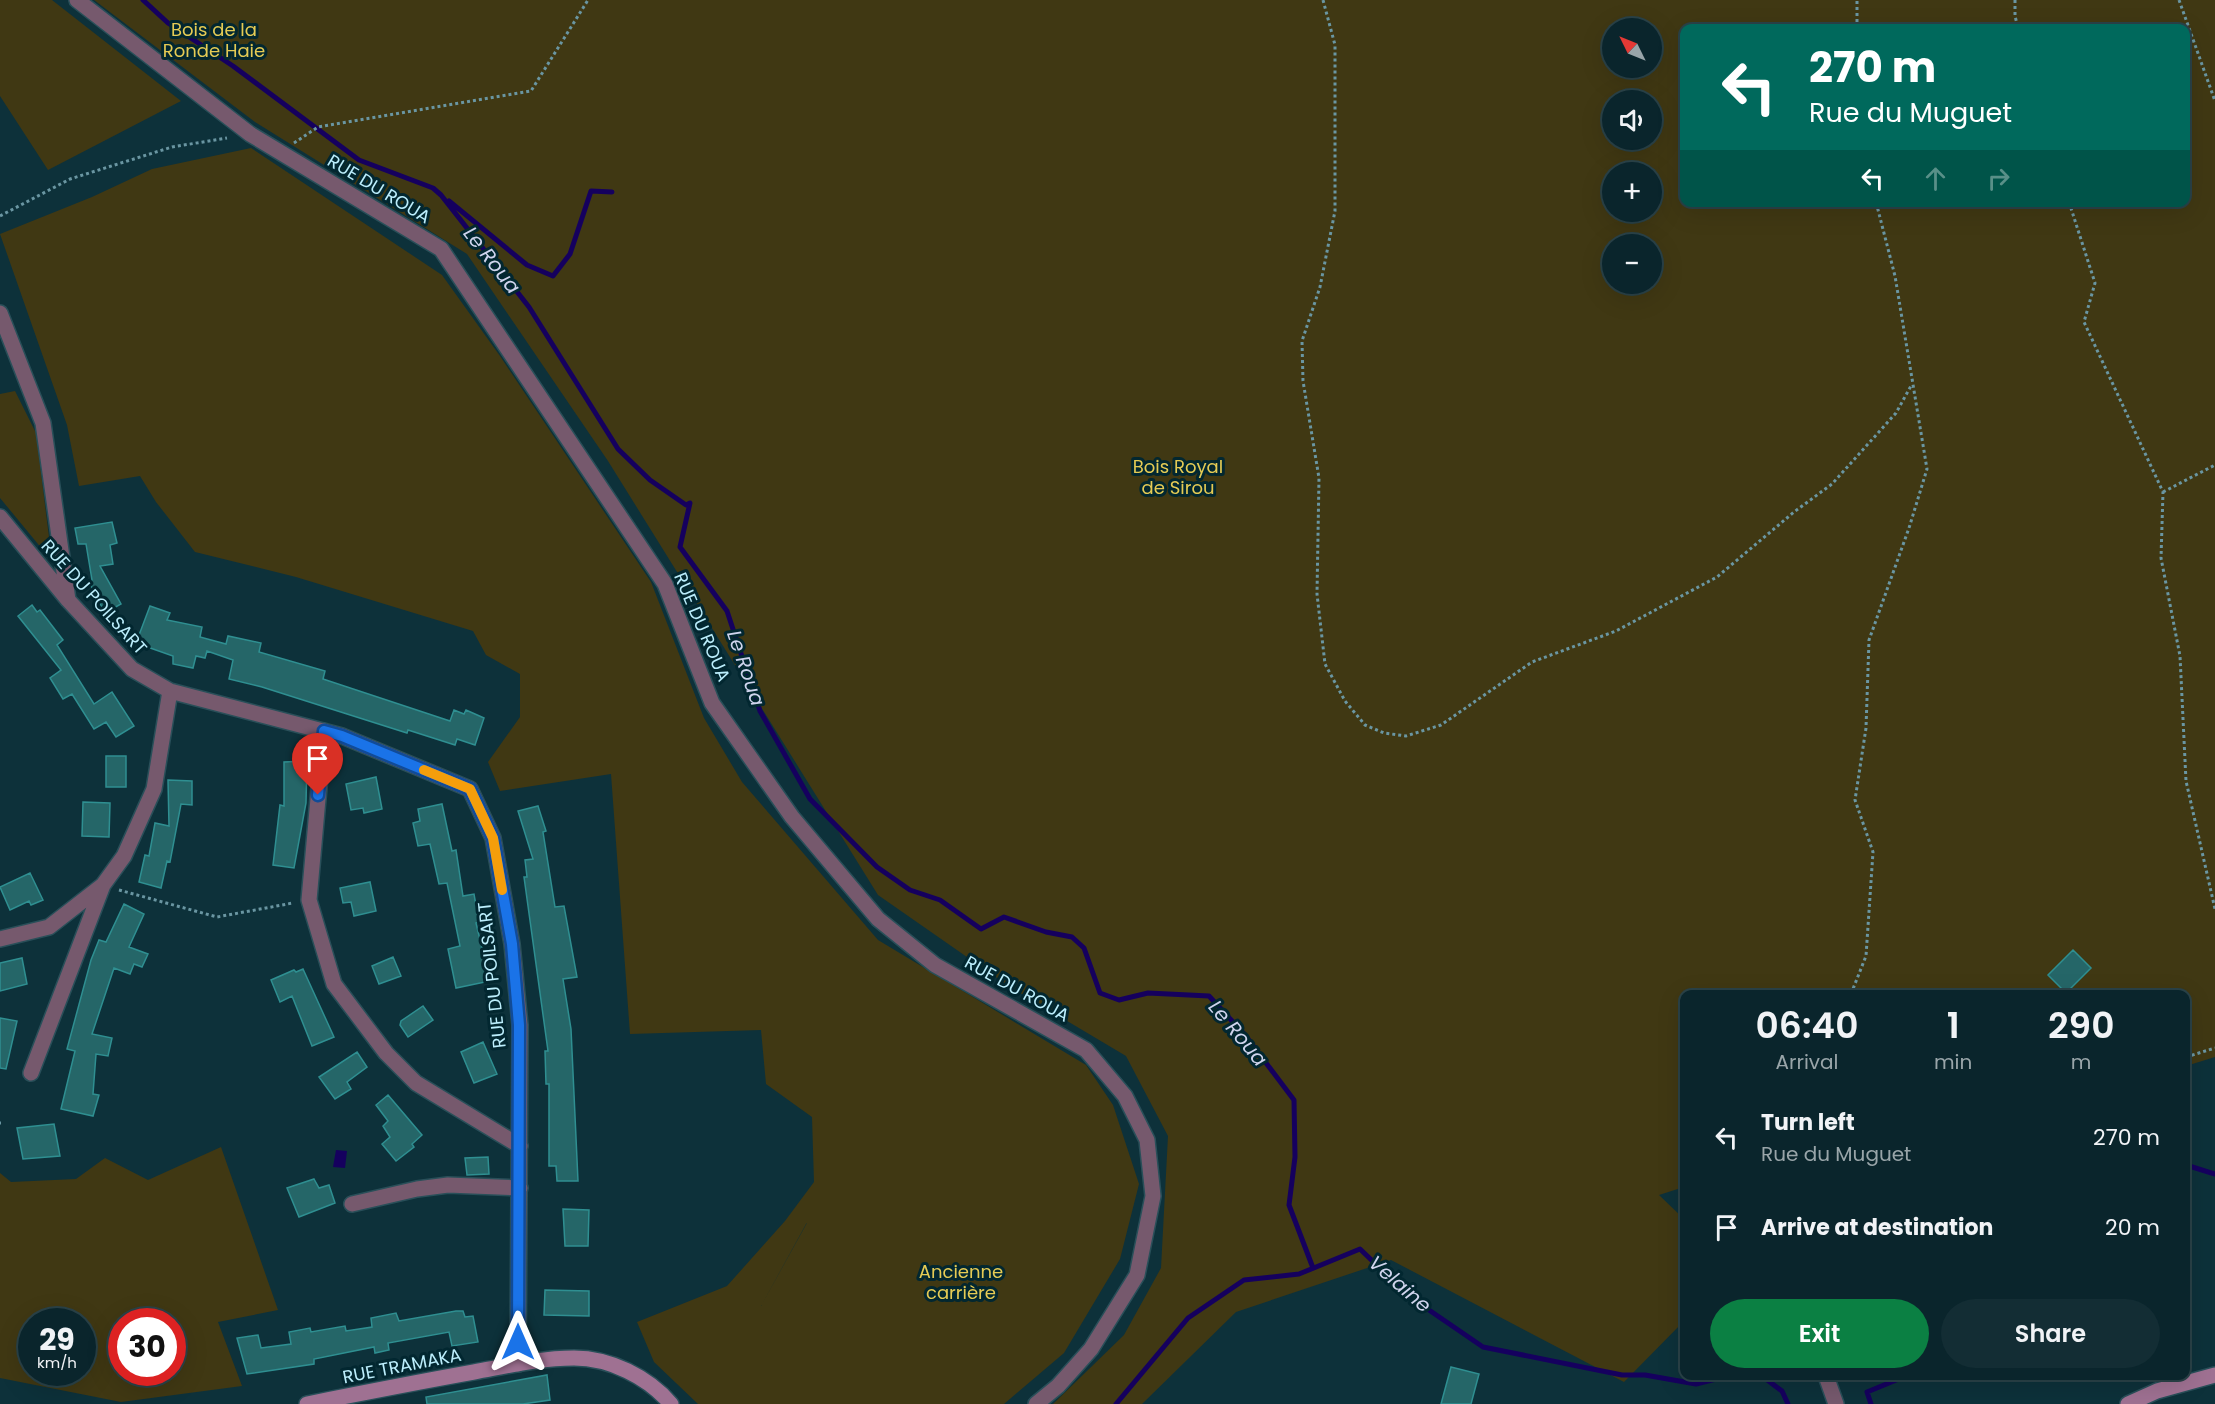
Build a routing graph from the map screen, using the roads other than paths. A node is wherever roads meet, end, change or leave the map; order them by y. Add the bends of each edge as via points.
1 (77, 0) edge
2 (0, 313) edge
3 (0, 517) edge
4 (68, 600) junction
5 (170, 691) junction
6 (324, 731) junction
7 (103, 885) junction
8 (0, 939) edge
9 (31, 1073) dead end
10 (520, 1146) junction
11 (520, 1188) junction
12 (352, 1204) dead end
13 (518, 1364) junction
14 (2215, 1375) edge
15 (1827, 1380) edge
16 (307, 1404) edge
17 (671, 1404) edge
18 (1036, 1404) edge
19 (1836, 1404) edge
20 (2128, 1404) edge

1 - 18 street, RUE DU ROUA via 250,134 441,249 666,584 712,703 792,817 878,919 935,965 1086,1050 1125,1096 1147,1140 1153,1196 1137,1275 1091,1350
2 - 4 street via 44,423
3 - 4 street, RUE DU POILSART
4 - 5 street, RUE DU POILSART via 132,669
5 - 6 street, RUE DU POILSART
5 - 7 street via 154,789 124,856
6 - 10 street via 309,900 334,984 386,1053 416,1083
6 - 10 street, RUE DU POILSART via 470,789 493,838 512,944 519,1025
7 - 8 street via 49,927
7 - 9 street
10 - 11 street, RUE DU POILSART
11 - 12 street via 448,1185 417,1188
11 - 13 street, RUE DU POILSART
13 - 16 main road, RUE TRAMAKA
13 - 17 main road, RUE TRAMAKA via 576,1358 612,1365 639,1376
14 - 20 main road via 2157,1391
15 - 19 street

